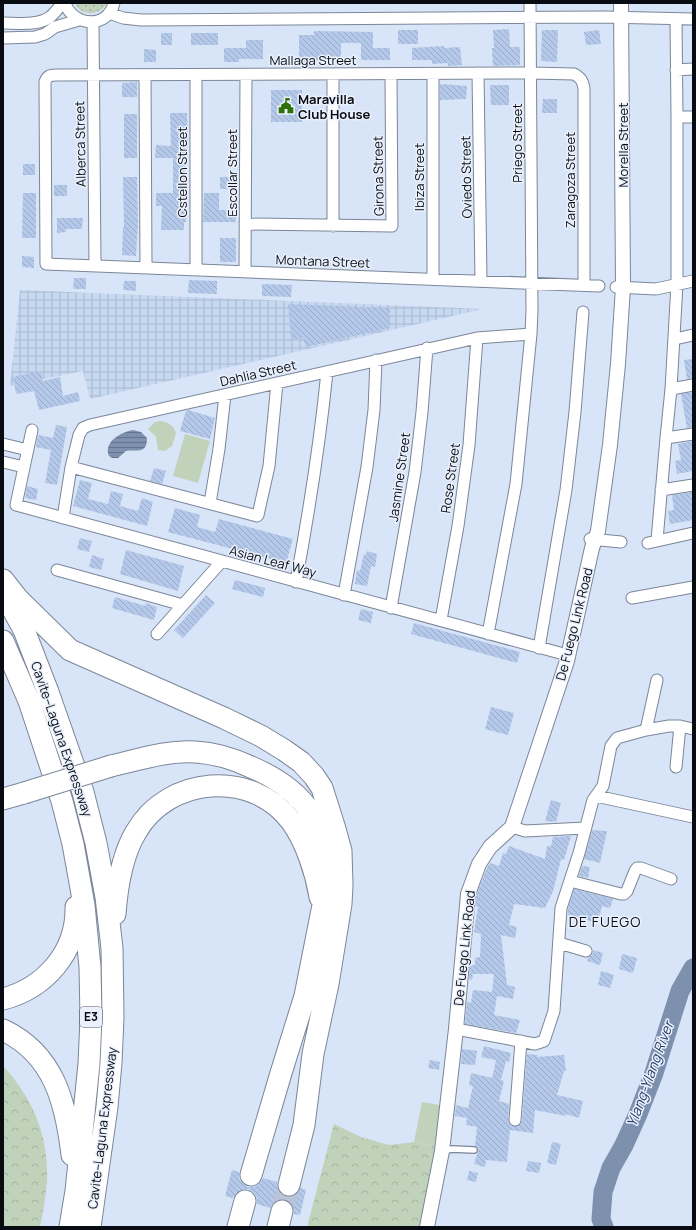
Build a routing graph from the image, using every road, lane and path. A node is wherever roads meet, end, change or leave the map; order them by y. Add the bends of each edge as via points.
1 (64, 3) edge
2 (530, 3) edge
3 (621, 3) edge
4 (112, 8) edge
5 (616, 12) edge
6 (530, 17) junction
7 (676, 19) junction
8 (79, 20) junction
9 (693, 20) edge
10 (93, 22) junction
11 (3, 23) edge
12 (3, 38) edge
13 (676, 70) junction
14 (693, 70) edge
15 (478, 73) junction
16 (531, 73) junction
17 (333, 74) junction
18 (390, 74) junction
19 (433, 74) junction
20 (93, 75) junction
21 (145, 75) junction
22 (196, 75) junction
23 (246, 75) junction
24 (580, 77) joint
25 (677, 117) junction
26 (693, 117) edge
27 (245, 224) junction
28 (332, 226) junction
29 (46, 264) joint
30 (95, 266) junction
31 (146, 268) junction
32 (196, 270) junction
33 (245, 272) junction
34 (433, 279) junction
35 (481, 281) junction
36 (693, 281) edge
37 (531, 283) junction
38 (677, 284) junction
39 (584, 285) junction
40 (600, 286) dead end
41 (620, 287) junction
42 (583, 312) dead end
43 (531, 334) junction
44 (693, 335) edge
45 (477, 338) junction
46 (675, 339) junction
47 (427, 348) junction
48 (376, 360) junction
49 (327, 372) junction
50 (277, 384) junction
51 (693, 385) edge
52 (671, 389) junction
53 (225, 395) junction
54 (32, 430) dead end
55 (693, 434) edge
56 (666, 438) junction
57 (3, 444) edge
58 (28, 450) junction
59 (3, 462) edge
60 (24, 467) junction
61 (71, 467) junction
62 (693, 485) edge
63 (661, 490) junction
64 (210, 503) junction
65 (63, 518) junction
66 (693, 533) edge
67 (593, 542) junction
68 (621, 542) dead end
69 (222, 561) junction
70 (57, 570) dead end
71 (3, 580) edge
72 (296, 582) junction
73 (693, 587) edge
74 (3, 591) edge
75 (344, 595) junction
76 (632, 598) dead end
77 (183, 605) junction
78 (391, 608) junction
79 (441, 620) junction
80 (157, 634) dead end
81 (488, 634) junction
82 (3, 641) edge
83 (539, 648) junction
84 (560, 653) dead end
85 (657, 680) dead end
86 (680, 726) junction
87 (693, 729) edge
88 (646, 730) junction
89 (109, 760) junction
90 (676, 767) dead end
91 (15, 785) edge
92 (596, 796) junction
93 (3, 799) edge
94 (693, 817) edge
95 (512, 827) junction
96 (335, 828) junction
97 (585, 828) junction
98 (73, 844) junction
99 (671, 879) dead end
100 (570, 881) junction
101 (321, 920) junction
102 (559, 943) junction
103 (112, 948) junction
104 (586, 951) dead end
105 (3, 999) edge
106 (456, 1029) junction
107 (3, 1030) edge
108 (521, 1041) junction
109 (515, 1120) dead end
110 (474, 1150) dead end
111 (442, 1151) junction
112 (251, 1175) dead end
113 (289, 1185) tunnel mouth
114 (76, 1192) junction
115 (245, 1201) dead end
116 (70, 1227) edge
117 (90, 1227) edge
118 (238, 1227) edge
119 (427, 1227) edge

1 - 8 street
1 - 11 street via 43,21
2 - 6 street, Priego Street
3 - 5 street, Morella Street
4 - 6 street via 123,18 141,20
4 - 10 street via 105,17
5 - 6 street
5 - 7 street
5 - 41 street, Morella Street
6 - 16 street, Priego Street
7 - 9 street
7 - 13 street
8 - 10 street
8 - 12 street via 55,27 35,37
10 - 20 street, Alberca Street
13 - 14 street
13 - 25 street
15 - 16 street, Mallaga Street
15 - 19 street, Mallaga Street
15 - 35 street, Oviedo Street
16 - 24 street, Mallaga Street via 568,74
16 - 37 street, Priego Street
17 - 18 street, Mallaga Street
17 - 23 street, Mallaga Street
17 - 28 street
18 - 19 street, Mallaga Street
18 - 28 street, Girona Street via 392,226
19 - 34 street, Ibiza Street
20 - 21 street, Mallaga Street
20 - 29 street, Mallaga Street via 47,77 44,86
20 - 30 street, Alberca Street
21 - 22 street, Mallaga Street
21 - 31 street
22 - 23 street, Mallaga Street
22 - 32 street, Cstellon Street
23 - 27 street, Escollar Street
24 - 39 street, Zaragoza Street via 584,89
25 - 26 street
25 - 38 street
27 - 28 street, Girona Street
27 - 33 street, Escollar Street
29 - 30 street, Montana Street
30 - 31 street, Montana Street
31 - 32 street, Montana Street
32 - 33 street, Montana Street
33 - 34 street, Montana Street
34 - 35 street, Montana Street
35 - 37 street, Montana Street
36 - 38 street
37 - 39 street, Montana Street
37 - 43 street, Priego Street
38 - 41 street via 656,289
38 - 46 street
39 - 40 street, Montana Street
41 - 67 street, De Fuego Link Road
42 - 83 street via 566,490
43 - 45 street, Dahlia Street
43 - 81 street, Priego Street via 516,484
44 - 46 street
45 - 47 street, Dahlia Street
45 - 79 street, Rose Street via 469,445
46 - 52 street
47 - 48 street, Dahlia Street
47 - 78 street, Jasmine Street via 415,472
48 - 49 street, Dahlia Street
48 - 75 street via 374,410 367,467
49 - 50 street, Dahlia Street
49 - 72 street via 317,460
50 - 53 street, Dahlia Street
50 - 64 street via 269,466 258,515
51 - 52 street
52 - 56 street
53 - 61 street, Dahlia Street via 90,424 78,435
53 - 64 street
54 - 58 street, Asian Leaf Way
55 - 56 street
56 - 63 street
57 - 58 street
58 - 60 street, Asian Leaf Way
59 - 60 street
60 - 65 street, Asian Leaf Way via 16,505
61 - 64 street
61 - 65 street, Dahlia Street
62 - 63 street
63 - 66 street via 653,541
65 - 69 street, Asian Leaf Way
67 - 68 street
67 - 95 street, De Fuego Link Road via 567,661
69 - 72 street, Asian Leaf Way
69 - 77 street
70 - 77 street
71 - 96 highway via 18,599 70,650 236,723 294,756 319,782
72 - 75 street, Asian Leaf Way
73 - 76 street
74 - 103 highway, Cavite–Laguna Expressway / E3 via 24,630 83,792 96,843
75 - 78 street, Asian Leaf Way
77 - 80 street
78 - 79 street, Asian Leaf Way
79 - 81 street, Asian Leaf Way
81 - 83 street, Asian Leaf Way
82 - 98 highway, Cavite–Laguna Expressway / E3 via 29,701 62,801
83 - 84 street, Asian Leaf Way
85 - 88 street
86 - 87 street
86 - 88 street
86 - 90 street
88 - 92 street via 617,738 612,746 603,786
89 - 91 highway, bridge
89 - 96 highway via 142,745 174,739 208,741 240,749 274,762 303,782 321,803
89 - 101 highway via 195,752 210,754 242,763 287,786 311,812 323,840 328,869
91 - 93 highway
92 - 94 street
92 - 97 street
95 - 97 street via 525,831
95 - 106 street, De Fuego Link Road via 486,852 468,894
96 - 113 highway via 342,861 341,904 313,1054 304,1125
97 - 100 street
98 - 105 highway via 76,913 68,945 54,969 39,983
98 - 114 highway, Cavite–Laguna Expressway / E3 via 84,905 90,968 91,1018
99 - 100 street via 637,868 624,894
100 - 102 street via 561,908
101 - 103 highway via 316,877 303,840 284,813 266,799 245,790 228,786 204,786 188,789 166,800 145,818 135,832 119,883
101 - 112 highway via 305,996
102 - 104 street
102 - 108 street via 554,1011 544,1041 535,1044
103 - 117 highway, Cavite–Laguna Expressway / E3 via 111,1063
106 - 108 street
106 - 111 street, De Fuego Link Road
107 - 114 highway via 25,1043 35,1053 44,1063 58,1090 69,1134
108 - 109 street
110 - 111 lane
111 - 119 street, De Fuego Link Road
114 - 116 highway, Cavite–Laguna Expressway / E3
115 - 118 highway

